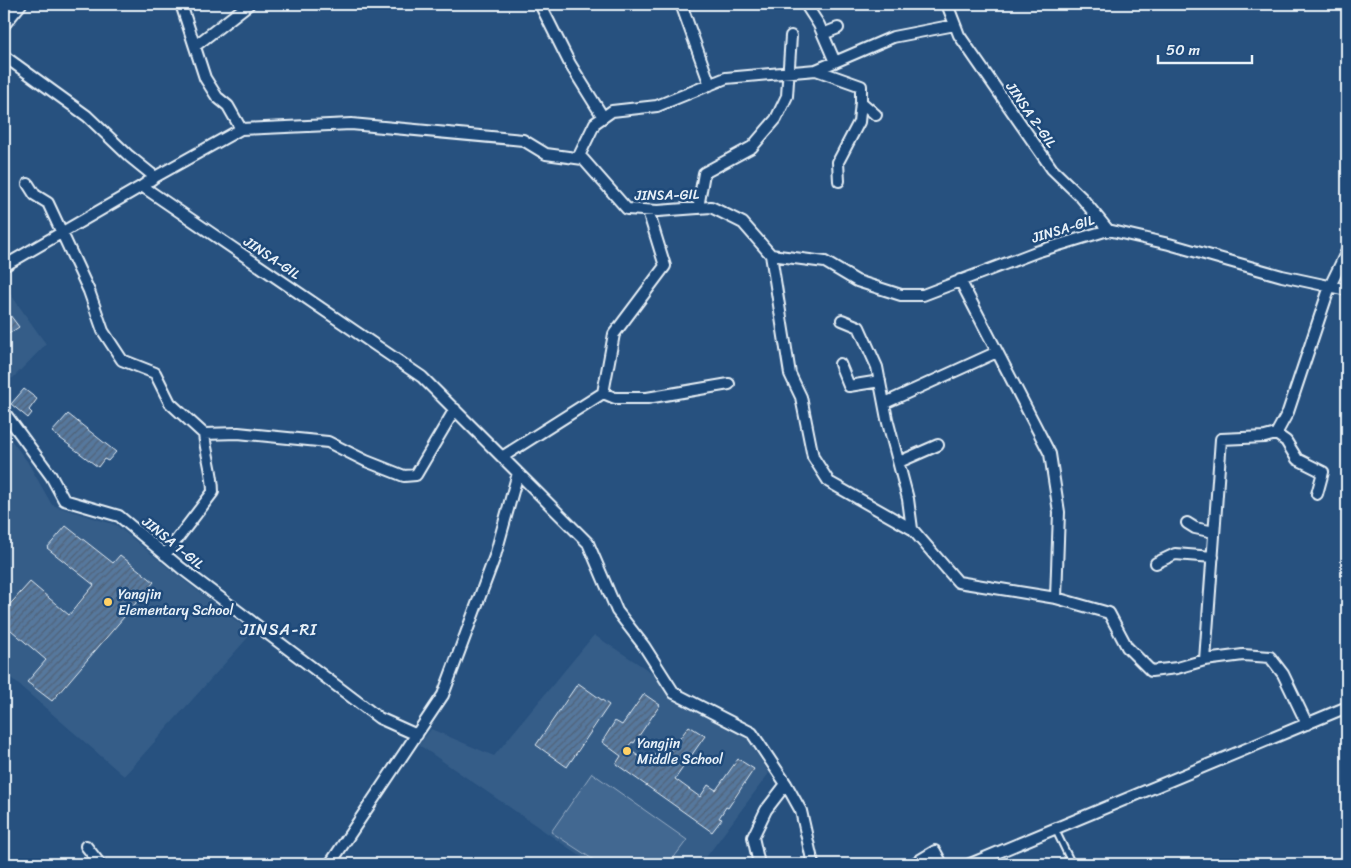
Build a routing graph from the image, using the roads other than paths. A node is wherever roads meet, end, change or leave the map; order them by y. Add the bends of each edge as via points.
1 (21, 4) edge
2 (181, 4) edge
3 (249, 4) edge
4 (681, 4) edge
5 (807, 4) edge
6 (947, 4) edge
7 (542, 8) dead end
8 (4, 25) edge
9 (955, 25) junction
10 (838, 28) dead end
11 (822, 34) junction
12 (791, 36) dead end
13 (195, 46) junction
14 (4, 56) edge
15 (835, 62) junction
16 (816, 70) junction
17 (787, 72) junction
18 (710, 85) junction
19 (862, 102) junction
20 (876, 115) dead end
21 (603, 117) junction
22 (241, 129) junction
23 (578, 158) junction
24 (155, 177) junction
25 (839, 181) dead end
26 (28, 184) dead end
27 (142, 186) junction
28 (700, 208) junction
29 (648, 211) junction
30 (1108, 230) junction
31 (62, 232) junction
32 (1347, 251) edge
33 (771, 255) junction
34 (4, 266) edge
35 (960, 280) junction
36 (1330, 286) junction
37 (1347, 290) edge
38 (842, 320) dead end
39 (997, 352) junction
40 (840, 364) dead end
41 (880, 381) junction
42 (729, 384) dead end
43 (603, 393) junction
44 (885, 403) junction
45 (454, 410) junction
46 (4, 412) edge
47 (204, 434) junction
48 (1276, 434) junction
49 (938, 445) dead end
50 (502, 457) junction
51 (899, 462) junction
52 (518, 473) junction
53 (1317, 494) dead end
54 (1187, 523) dead end
55 (912, 529) junction
56 (1214, 532) junction
57 (165, 555) junction
58 (1213, 557) junction
59 (1156, 563) dead end
60 (1056, 598) junction
61 (1205, 660) junction
62 (1347, 708) edge
63 (1308, 724) junction
64 (418, 736) junction
65 (786, 784) junction
66 (1055, 829) junction
67 (86, 846) dead end
68 (914, 863) dead end
69 (100, 864) edge
70 (330, 864) edge
71 (759, 864) edge
72 (813, 864) edge
73 (942, 864) edge
74 (970, 864) edge
75 (1072, 864) edge

1 - 8 street
2 - 13 street
3 - 13 street
4 - 18 street
5 - 11 street
6 - 9 street, JINSA 2-GIL
7 - 21 street via 570,64
9 - 15 street via 893,36
9 - 30 street, JINSA 2-GIL via 1052,169
10 - 11 street
11 - 15 street
12 - 17 street
13 - 22 street via 205,78 217,97 228,106
14 - 24 street via 87,116
15 - 16 street
16 - 17 street
16 - 19 street via 861,86
17 - 18 street via 726,78
17 - 28 street via 787,96 776,119 752,147 704,173
18 - 21 street via 657,106 612,111
19 - 20 street
19 - 25 street via 859,122 838,162
21 - 23 street via 595,122
22 - 23 street via 351,124 523,140 546,154
22 - 24 street
23 - 29 street, JINSA-GIL via 583,159 627,209
24 - 27 street
26 - 31 street via 34,195 48,204
27 - 31 street
27 - 45 street, JINSA-GIL via 422,377
28 - 29 street, JINSA-GIL
28 - 33 street, JINSA-GIL via 711,207 743,223
29 - 43 street via 665,266 614,334
30 - 35 street, JINSA-GIL
30 - 36 street, JINSA-GIL
31 - 34 street
31 - 47 street via 103,330 122,360 155,373 170,403
32 - 36 street
33 - 35 street, JINSA-GIL via 825,262 857,281 902,295 922,294
33 - 55 street via 790,374 801,397 812,456 829,482
35 - 39 street
36 - 37 street, JINSA-GIL
36 - 48 street via 1288,412
38 - 41 street via 859,326
39 - 44 street
39 - 60 street via 1050,454 1059,512
40 - 41 street via 849,386
41 - 44 street
42 - 43 street via 647,398 615,398
43 - 50 street
44 - 51 street
45 - 47 street via 416,475 404,476 328,442 238,433
45 - 50 street, JINSA-GIL
46 - 57 street, JINSA 1-GIL via 51,476 64,500 119,516
47 - 57 street via 213,492
48 - 53 street via 1286,441 1297,459 1323,472
48 - 56 street via 1221,439
49 - 51 street
50 - 52 street, JINSA-GIL
51 - 55 street
52 - 64 street via 495,556 458,658 443,695
52 - 65 street, JINSA-GIL via 588,543 617,611 674,694 752,733
54 - 56 street via 1194,528
55 - 60 street via 958,582
56 - 58 street
57 - 64 street, JINSA 1-GIL via 379,718
58 - 59 street via 1175,554
58 - 61 street
60 - 61 street via 1109,613 1127,647 1151,670 1177,668
61 - 63 street via 1243,655 1270,658 1283,674
62 - 63 street
63 - 66 street
64 - 70 street
65 - 71 street via 766,810 754,836
65 - 72 street, JINSA-GIL via 801,811
66 - 74 street
66 - 75 lane
67 - 69 street
68 - 73 street via 935,851

